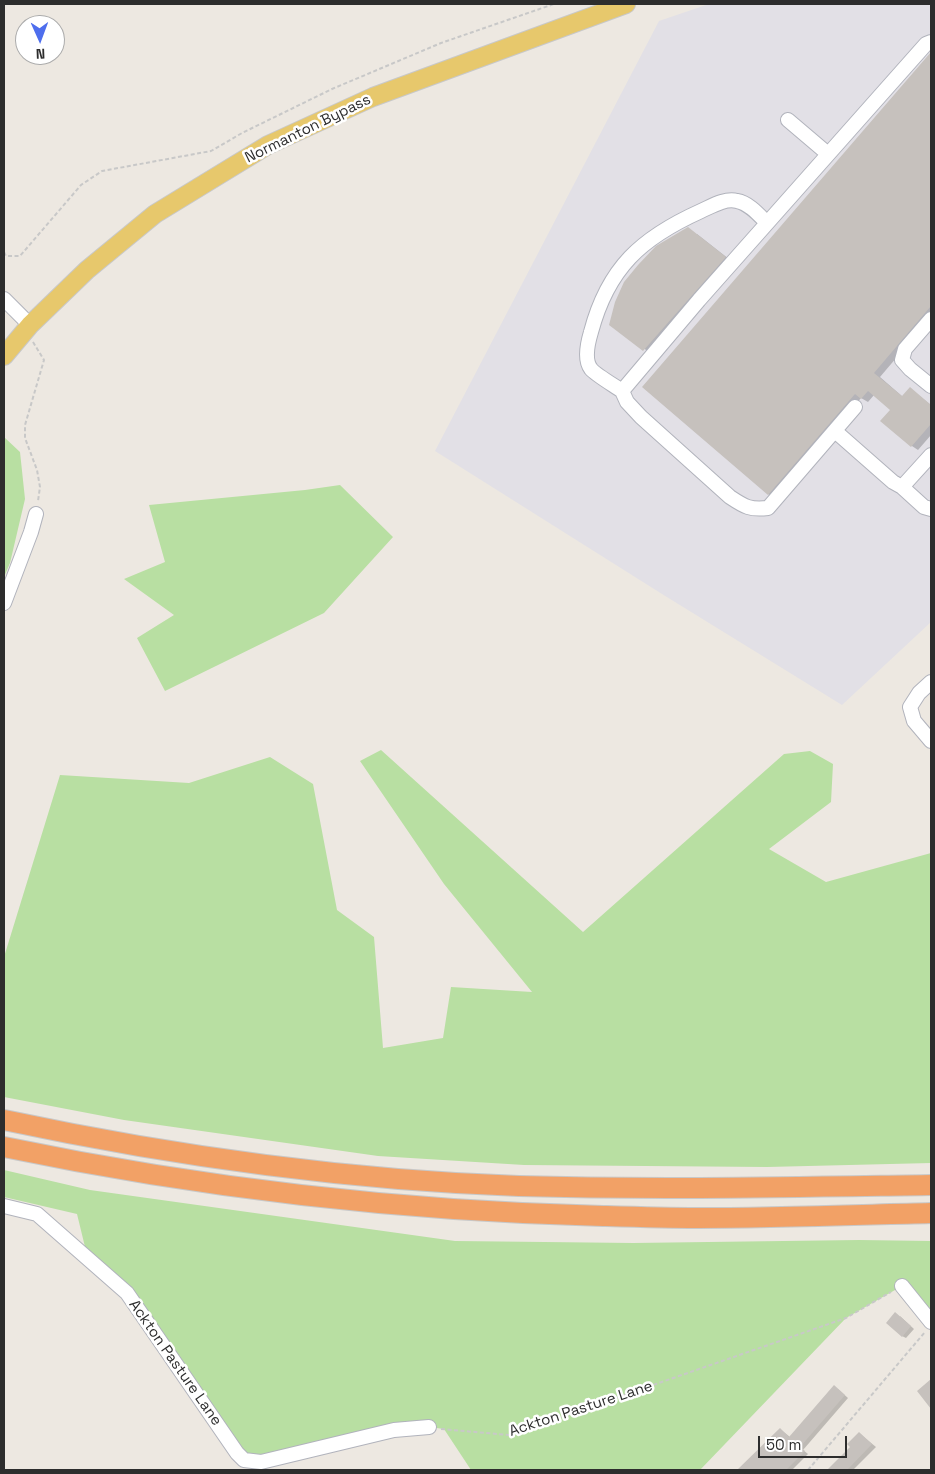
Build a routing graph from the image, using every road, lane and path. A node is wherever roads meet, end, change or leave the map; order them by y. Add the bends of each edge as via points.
1 (554, 4) edge
2 (626, 4) edge
3 (931, 42) edge
4 (788, 120) dead end
5 (828, 154) junction
6 (767, 223) junction
7 (4, 252) edge
8 (4, 299) edge
9 (931, 319) edge
10 (27, 327) junction
11 (4, 356) edge
12 (931, 386) edge
13 (622, 391) junction
14 (855, 407) dead end
15 (835, 431) junction
16 (931, 455) edge
17 (902, 487) junction
18 (931, 509) edge
19 (36, 514) joint
20 (4, 603) edge
21 (931, 682) edge
22 (931, 741) edge
23 (4, 1120) edge
24 (4, 1147) edge
25 (931, 1185) edge
26 (4, 1206) edge
27 (931, 1213) edge
28 (902, 1286) joint
29 (928, 1326) edge
30 (429, 1427) joint
31 (808, 1470) edge

1 - 7 path via 441,43 332,89 211,151 102,171 81,185 20,256 6,256
2 - 10 main road, Normanton Bypass via 373,97 268,145 155,214 87,270
3 - 5 street
4 - 5 street
5 - 6 street
6 - 13 street
6 - 13 street via 747,205 724,201 654,237 630,256 602,297 588,341 587,357 590,369
8 - 10 street
9 - 12 street via 906,349 902,360
10 - 11 main road, Normanton Bypass
10 - 19 path via 44,360 25,425 25,438 40,487
13 - 15 street via 636,412 730,497 754,509 768,508
14 - 15 street
15 - 17 street
16 - 17 street
17 - 18 street
19 - 20 street
21 - 22 street via 918,693 910,707 914,721
23 - 25 highway via 213,1158 438,1181 657,1189
24 - 27 highway via 147,1174 269,1192 448,1209 696,1218
26 - 30 street, Ackton Pasture Lane via 37,1214 127,1293 244,1460 261,1462 394,1430
28 - 29 street
28 - 30 path, Ackton Pasture Lane via 846,1318 509,1436
29 - 31 path

